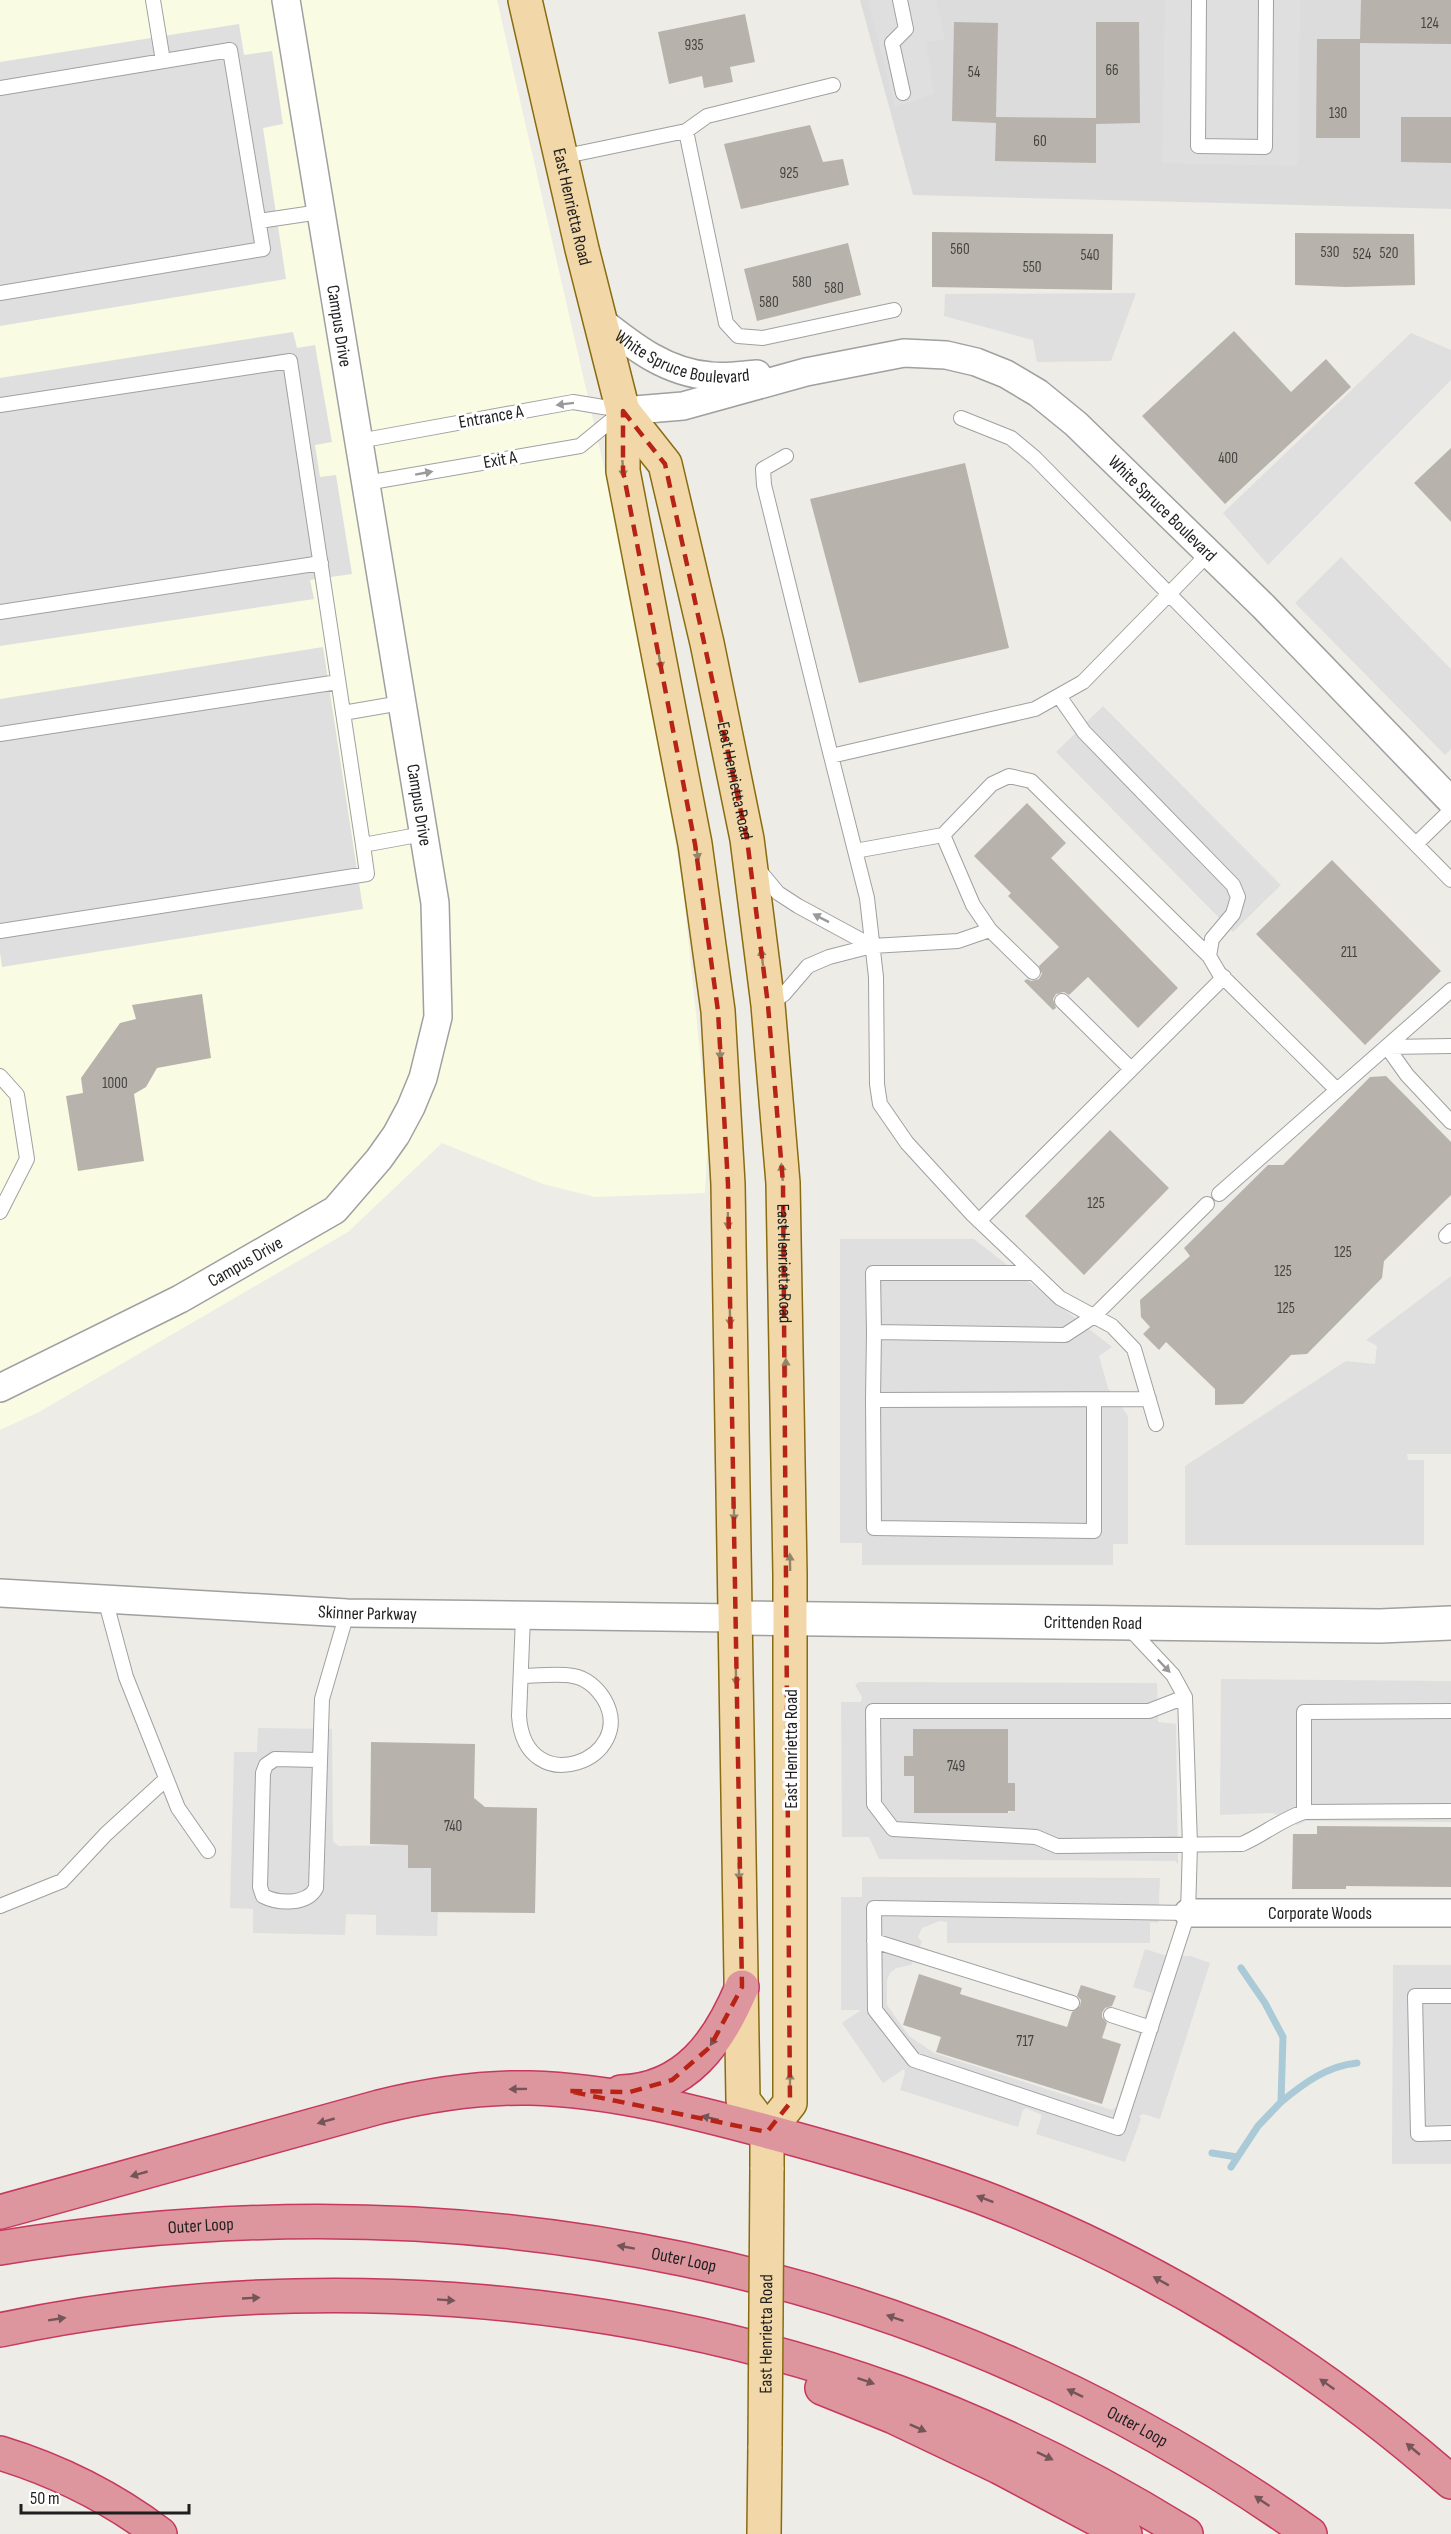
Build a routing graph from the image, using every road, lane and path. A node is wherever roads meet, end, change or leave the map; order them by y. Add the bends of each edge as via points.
1 (153, 0) edge
2 (286, 0) edge
3 (525, 0) edge
4 (900, 0) edge
5 (1199, 0) edge
6 (1266, 0) edge
7 (163, 61) junction
8 (833, 85) dead end
9 (0, 88) edge
10 (903, 93) dead end
11 (686, 131) junction
12 (561, 157) junction
13 (320, 212) junction
14 (259, 221) junction
15 (0, 293) edge
16 (894, 310) dead end
17 (601, 321) junction
18 (806, 372) junction
19 (0, 405) edge
20 (623, 411) junction
21 (961, 418) dead end
22 (359, 441) junction
23 (786, 456) dead end
24 (366, 483) junction
25 (1209, 553) junction
26 (321, 563) junction
27 (1168, 595) junction
28 (0, 612) edge
29 (338, 682) junction
30 (1059, 696) junction
31 (401, 703) junction
32 (343, 713) junction
33 (0, 734) edge
34 (831, 756) junction
35 (1451, 801) edge
36 (1451, 810) edge
37 (423, 834) junction
38 (943, 835) junction
39 (363, 844) junction
40 (1416, 844) junction
41 (855, 851) junction
42 (748, 856) junction
43 (1451, 880) edge
44 (990, 930) junction
45 (0, 931) edge
46 (872, 945) junction
47 (1209, 956) junction
48 (1033, 972) dead end
49 (1224, 977) junction
50 (1451, 990) edge
51 (1062, 1001) dead end
52 (768, 1005) junction
53 (1451, 1046) edge
54 (1387, 1047) junction
55 (1131, 1070) junction
56 (0, 1076) edge
57 (1337, 1090) junction
58 (1451, 1122) edge
59 (1219, 1194) dead end
60 (1207, 1204) dead end
61 (0, 1212) edge
62 (979, 1221) junction
63 (1034, 1273) junction
64 (1094, 1316) junction
65 (874, 1332) junction
66 (0, 1388) edge
67 (1149, 1399) junction
68 (873, 1400) junction
69 (1094, 1400) junction
70 (1156, 1424) dead end
71 (0, 1593) edge
72 (105, 1599) junction
73 (348, 1613) junction
74 (524, 1617) junction
75 (736, 1618) junction
76 (790, 1620) junction
77 (1124, 1623) junction
78 (1451, 1623) edge
79 (522, 1676) junction
80 (1185, 1697) junction
81 (1451, 1711) edge
82 (318, 1760) junction
83 (166, 1779) junction
84 (1451, 1811) edge
85 (1304, 1812) junction
86 (1190, 1845) junction
87 (208, 1851) dead end
88 (0, 1906) edge
89 (1188, 1913) junction
90 (1451, 1913) edge
91 (874, 1941) junction
92 (742, 1986) junction
93 (1451, 1996) edge
94 (1072, 2003) dead end
95 (1111, 2015) dead end
96 (1150, 2028) junction
97 (568, 2091) junction
98 (767, 2132) junction
99 (1451, 2133) edge
100 (0, 2212) edge
101 (0, 2248) edge
102 (501, 2305) junction
103 (0, 2330) edge
104 (0, 2453) edge
105 (1451, 2482) edge
106 (1071, 2506) junction
107 (160, 2534) edge
108 (764, 2534) edge
109 (1109, 2534) edge
110 (1125, 2534) edge
111 (1186, 2534) edge
112 (1310, 2534) edge

1 - 7 lane
2 - 13 street, Campus Drive
3 - 12 main road, East Henrietta Road
4 - 10 lane via 906,29 892,43
5 - 6 lane via 1198,146 1243,147 1265,147
7 - 9 lane
7 - 14 lane via 230,50
8 - 11 lane via 706,116
11 - 12 lane
11 - 16 lane via 726,323 738,336 763,338
12 - 17 main road, East Henrietta Road
13 - 14 lane
13 - 22 street, Campus Drive
14 - 15 lane via 263,249
17 - 18 street, White Spruce Boulevard via 652,358 676,368 710,376
17 - 20 main road, East Henrietta Road
18 - 20 street, White Spruce Boulevard via 683,406
18 - 25 street, White Spruce Boulevard via 921,352 976,362 1006,374 1038,393 1076,424
19 - 26 lane via 290,361
20 -> 22 lane, Entrance A via 573,402
24 -> 20 lane, Exit A via 580,446
20 - 42 main road, East Henrietta Road via 665,464 707,643
20 -> 75 main road, East Henrietta Road via 622,471 695,844 718,1011 728,1184
21 - 27 lane via 1011,438 1027,451
22 - 24 street, Campus Drive
23 - 34 lane via 763,469 764,485
24 - 31 street, Campus Drive
25 - 27 lane
25 - 35 street, White Spruce Boulevard
26 - 28 lane
26 - 29 lane
27 - 30 lane via 1083,682
27 - 40 lane
29 - 32 lane
29 - 33 lane
30 - 34 lane via 1035,709
30 - 47 lane via 1084,732 1233,885 1238,897 1233,914 1212,939
31 - 32 lane
31 - 37 street, Campus Drive
32 - 39 lane
34 - 41 lane
36 - 40 lane
37 - 39 lane
37 - 66 street, Campus Drive via 435,903 438,1017 423,1078 411,1107 379,1159 335,1210 180,1299
38 - 41 lane
38 - 44 lane via 973,905
38 - 47 lane via 992,784 1009,776 1031,781
39 - 45 lane via 367,874
40 - 43 lane
41 - 46 lane via 867,898
46 -> 42 lane via 778,893
52 -> 42 main road, East Henrietta Road
44 - 46 lane via 958,941
44 - 48 lane
46 - 52 lane via 808,966 784,994
46 - 62 lane via 880,1104 907,1143
47 - 49 lane
49 - 55 lane
49 - 57 lane
50 - 54 lane
51 - 55 lane
76 -> 52 main road, East Henrietta Road via 783,1183
53 - 54 lane
54 - 57 lane
54 - 58 lane
55 - 62 lane
56 - 61 lane via 17,1095 27,1159
57 - 59 lane
60 - 64 lane
62 - 63 lane
63 - 64 lane via 1060,1298
63 - 65 lane via 873,1273
64 - 65 lane via 1065,1335
64 - 67 lane via 1112,1326 1134,1349
65 - 68 lane
67 - 69 lane
67 - 70 lane
68 - 69 lane
68 - 69 lane via 874,1528 1094,1530
71 - 72 street, Skinner Parkway
72 - 73 street, Skinner Parkway
72 - 83 lane via 126,1677
73 - 74 street, Skinner Parkway
73 - 82 lane via 322,1699
74 - 75 street, Skinner Parkway
74 - 79 lane
75 - 76 street, Crittenden Road
75 -> 92 main road, East Henrietta Road
76 - 77 street, Crittenden Road
98 -> 76 main road, East Henrietta Road via 790,2103
77 - 78 street, Crittenden Road
77 -> 80 lane via 1173,1675
79 - 79 lane via 519,1716 526,1746 551,1765 567,1766 594,1756 609,1731 610,1717 599,1690 574,1676
80 - 86 lane
80 - 86 lane via 1149,1711 873,1711 874,1804 893,1830 1036,1837 1057,1846
81 - 85 lane via 1304,1712
82 - 82 lane via 316,1888 304,1900 272,1900 263,1896 260,1887 263,1773 275,1759
83 - 87 lane via 178,1808
83 - 88 lane via 62,1881
84 - 85 lane
85 - 86 lane via 1242,1844
86 - 89 lane
89 - 90 street, Corporate Woods
89 - 91 lane via 874,1908
89 - 96 lane
91 - 94 lane
91 - 96 lane via 875,2010 914,2060 1118,2128
92 -> 97 highway via 710,2047 672,2080 630,2092
92 - 98 main road, East Henrietta Road via 743,2100
93 - 99 lane via 1415,1996 1418,2134
95 - 96 lane
98 -> 97 highway via 659,2106
97 -> 100 highway via 497,2089 402,2102
105 -> 98 highway via 1308,2370 1124,2261 947,2184
98 - 108 main road, East Henrietta Road, bridge
112 -> 101 highway, Outer Loop via 1191,2456 1044,2378 928,2330 849,2303 687,2259 524,2232 358,2221 146,2229
103 -> 102 highway via 131,2308 244,2298 380,2296
102 -> 106 highway via 652,2336 782,2374 930,2434
102 -> 111 highway via 693,2333 860,2379 1011,2439
104 - 107 highway via 94,2491
106 - 109 highway
106 - 110 highway

